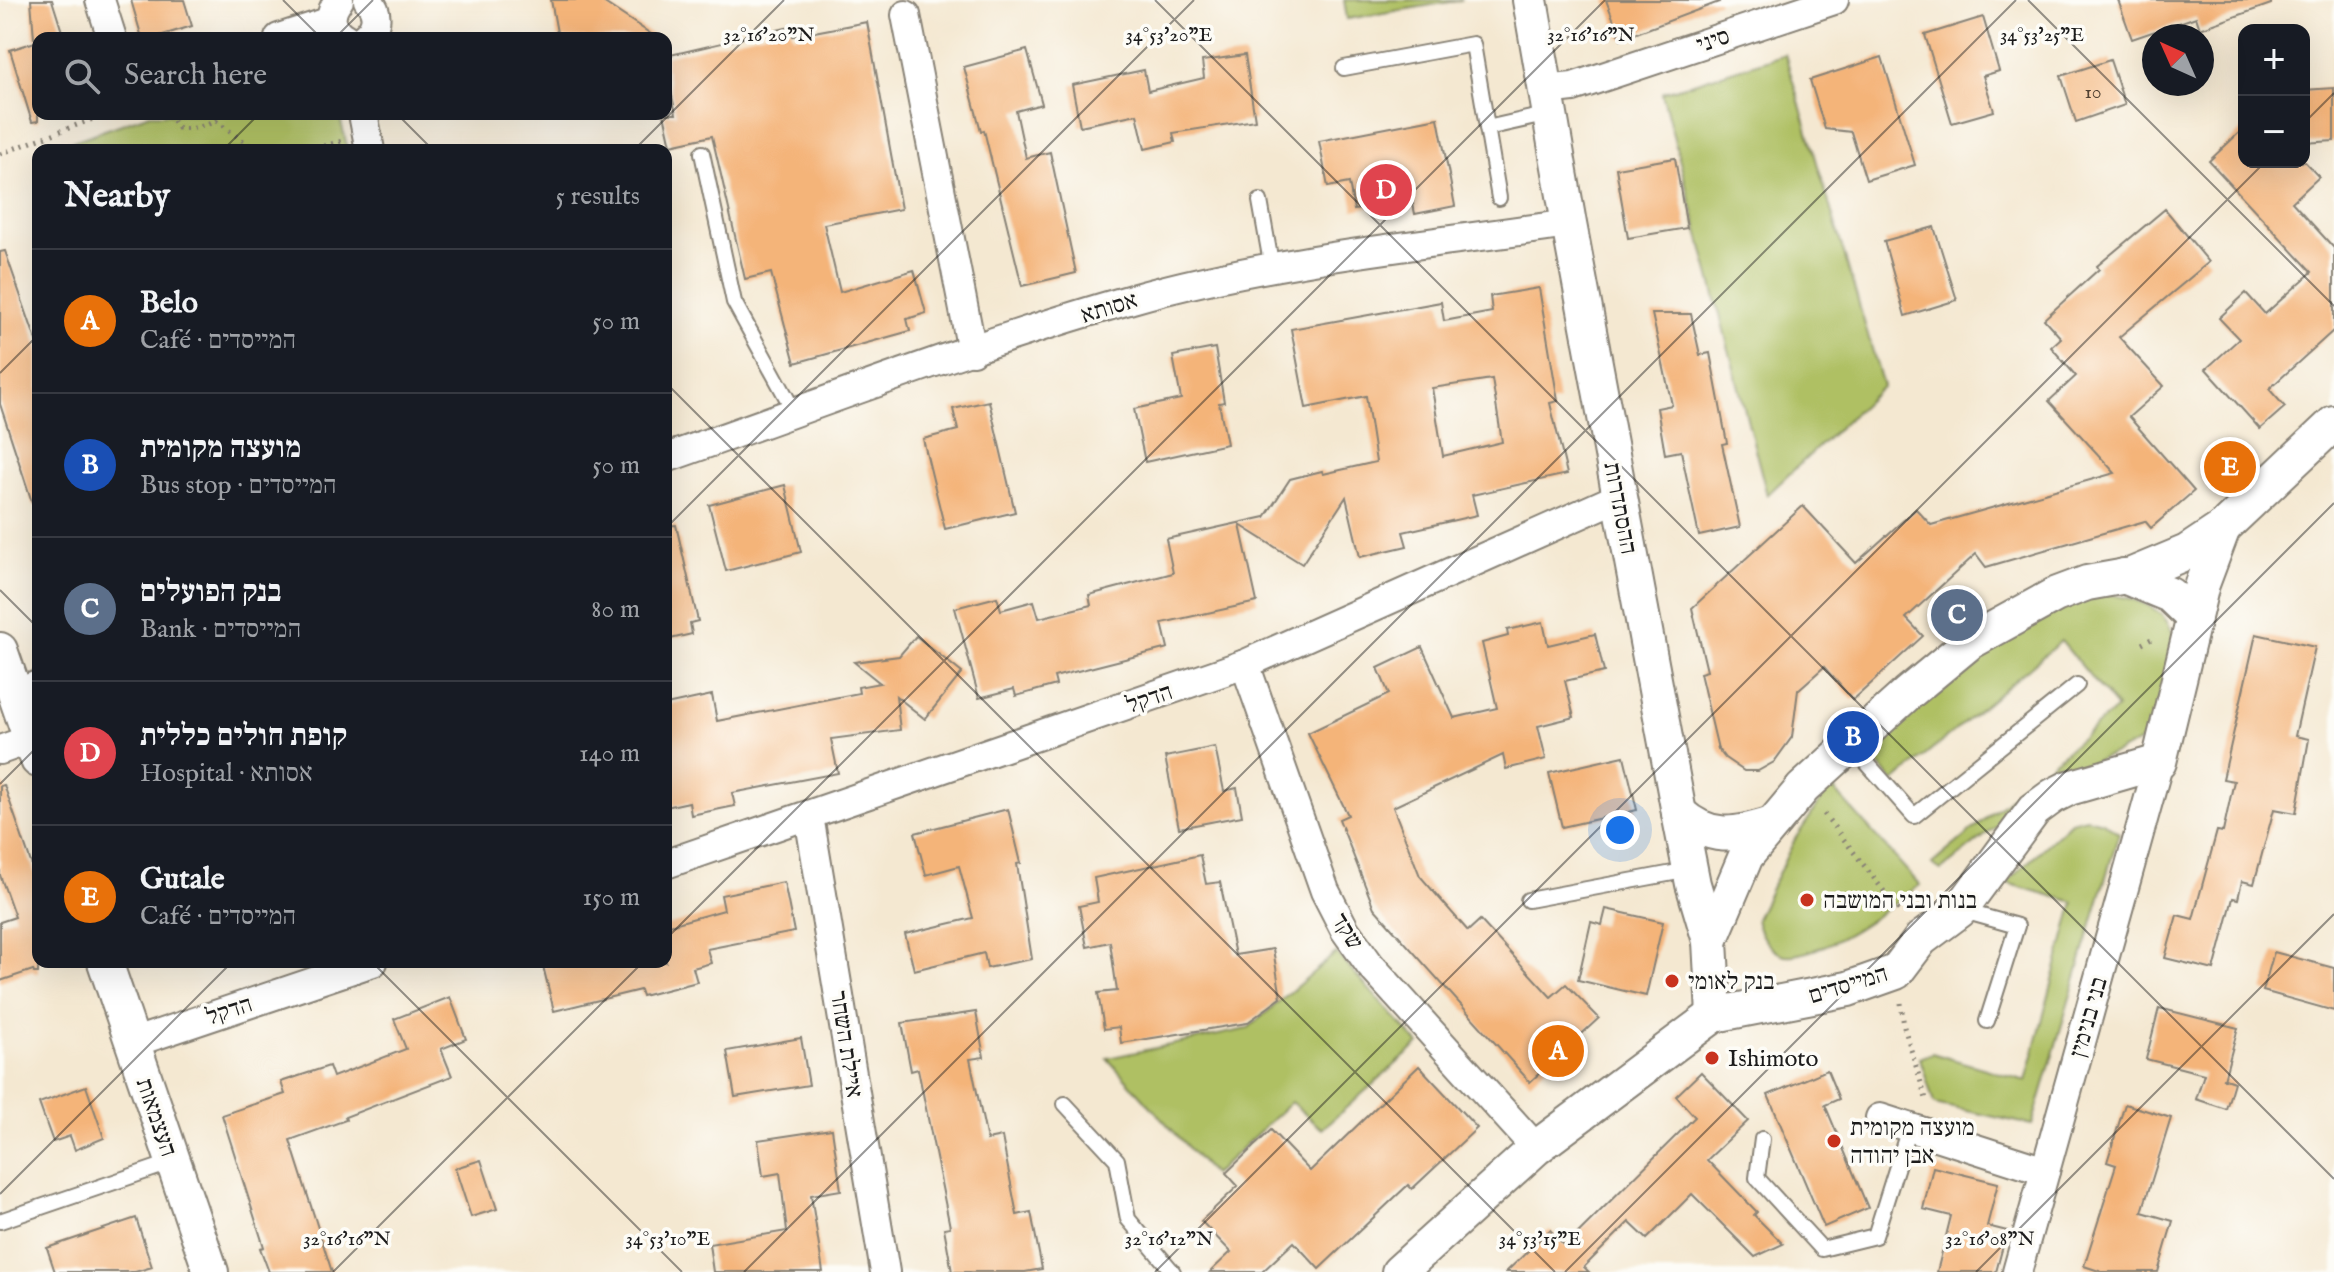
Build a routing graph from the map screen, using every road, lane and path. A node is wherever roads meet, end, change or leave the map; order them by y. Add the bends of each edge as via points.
1 (100, 0) edge
2 (368, 0) edge
3 (1530, 0) edge
4 (1834, 0) edge
5 (906, 15) dead end
6 (338, 20) edge
7 (110, 32) edge
8 (299, 32) edge
9 (370, 32) edge
10 (1344, 68) dead end
11 (1548, 102) junction
12 (90, 120) edge
13 (172, 120) edge
14 (364, 120) edge
15 (216, 121) joint
16 (1487, 128) junction
17 (248, 144) edge
18 (369, 144) edge
19 (702, 153) dead end
20 (0, 154) edge
21 (1499, 198) dead end
22 (1260, 201) dead end
23 (1569, 224) junction
24 (1272, 268) junction
25 (972, 351) junction
26 (795, 413) junction
27 (2334, 423) edge
28 (672, 456) edge
29 (1619, 497) junction
30 (2223, 528) junction
31 (2124, 576) junction
32 (2194, 618) junction
33 (0, 650) edge
34 (1245, 664) junction
35 (2077, 685) dead end
36 (26, 690) edge
37 (1851, 745) junction
38 (23, 750) edge
39 (2159, 762) junction
40 (1803, 788) junction
41 (1679, 813) junction
42 (809, 816) junction
43 (1772, 824) junction
44 (672, 862) edge
45 (1690, 870) junction
46 (1528, 900) dead end
47 (1960, 910) junction
48 (1921, 939) junction
49 (1710, 941) junction
50 (107, 968) edge
51 (355, 968) edge
52 (1896, 972) junction
53 (1714, 1015) junction
54 (1987, 1021) dead end
55 (132, 1043) junction
56 (1065, 1104) dead end
57 (1880, 1118) dead end
58 (1909, 1128) junction
59 (1938, 1137) junction
60 (1762, 1139) dead end
61 (1536, 1148) junction
62 (173, 1162) junction
63 (2045, 1171) junction
64 (0, 1221) edge
65 (211, 1272) edge
66 (885, 1272) edge
67 (1173, 1272) edge
68 (1399, 1272) edge
69 (2017, 1272) edge

1 - 7 street
2 - 9 street via 376,21
3 - 11 street, ההסתדרות
4 - 11 street, סיני via 1573,87
5 - 25 street
6 - 8 street
10 - 16 lane via 1473,44
11 - 16 lane
11 - 23 street, ההסתדרות
12 - 20 path
13 - 15 path via 178,128 193,130
14 - 18 street
15 - 17 path
16 - 21 lane
19 - 26 lane via 734,302
22 - 24 lane
23 - 24 street, אסותא
23 - 29 street, ההסתדרות
24 - 25 street, אסותא via 1132,299
25 - 26 street, אסותא
26 - 28 street, אסותא
27 - 30 street
29 - 34 street, הדקל
29 - 41 street, ההסתדרות
30 - 31 street via 2187,552
30 - 32 street
31 - 32 street via 2170,595
31 - 37 street via 2055,595 1970,642
32 - 39 street
33 - 36 street
34 - 42 street, הדקל
34 - 61 street, שקד via 1325,891 1345,930 1370,965
35 - 37 lane via 1914,816
36 - 38 street
37 - 40 street
39 - 47 street, המייסדים via 2069,788 2034,810
39 - 63 street, בני בנימין
40 - 43 street
40 - 48 path
41 - 43 street via 1694,827 1712,833
41 - 45 street, ההסתדרות
42 - 44 street, הדקל
42 - 66 street, איילת השחר
43 - 49 street via 1746,856
45 - 46 lane
45 - 49 street, ההסתדרות
47 - 48 street, המייסדים
47 - 54 lane via 2017,926
48 - 52 street, המייסדים
49 - 53 street, ההסתדרות
50 - 55 street, העצמאות
51 - 55 street, הדקל
52 - 53 street, המייסדים via 1848,989
52 - 59 path via 1904,1027
53 - 61 street, המייסדים
55 - 62 street, העצמאות
56 - 67 lane via 1117,1160 1128,1219
57 - 58 street
58 - 59 street
58 - 60 lane via 1875,1236 1822,1249 1757,1178
59 - 63 street
61 - 68 street, המייסדים
62 - 64 lane
62 - 65 street, העצמאות
63 - 69 street, בני בנימין

